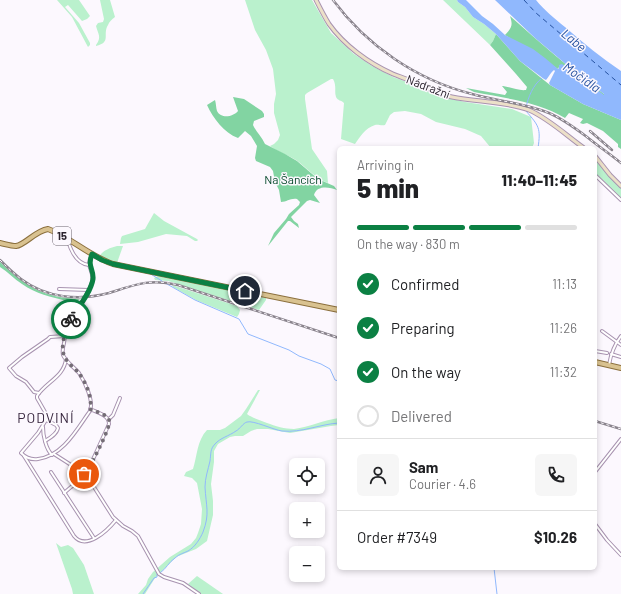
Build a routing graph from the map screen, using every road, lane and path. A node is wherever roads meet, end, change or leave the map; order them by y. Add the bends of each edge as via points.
1 (316, 0) edge
2 (581, 146) edge
3 (597, 159) edge
4 (597, 177) edge
5 (621, 186) edge
6 (621, 200) edge
7 (68, 239) junction
8 (1, 242) edge
9 (92, 254) junction
10 (89, 265) junction
11 (59, 289) dead end
12 (89, 290) junction
13 (337, 310) edge
14 (602, 331) dead end
15 (65, 336) junction
16 (621, 336) edge
17 (617, 342) junction
18 (621, 345) edge
19 (597, 351) edge
20 (607, 353) dead end
21 (611, 354) junction
22 (621, 357) edge
23 (66, 359) junction
24 (597, 362) edge
25 (608, 365) junction
26 (621, 368) edge
27 (39, 393) junction
28 (120, 398) dead end
29 (90, 409) junction
30 (109, 419) junction
31 (46, 420) junction
32 (43, 426) junction
33 (621, 439) edge
34 (45, 441) junction
35 (53, 454) junction
36 (24, 456) junction
37 (597, 469) edge
38 (51, 472) dead end
39 (86, 475) junction
40 (64, 493) junction
41 (116, 520) junction
42 (597, 527) edge
43 (94, 538) junction
44 (621, 555) edge
45 (199, 594) edge

1 - 2 main road, Nádražní via 329,24 340,37 360,55 392,74 439,94 526,109 544,118
3 - 5 main road
4 - 6 street
7 - 8 main road, 15 via 45,229 19,245
7 - 9 main road, 15
7 - 10 street via 76,258
9 - 10 street
9 - 13 main road, 15 via 117,265
10 - 12 street via 93,278
11 - 12 street
12 - 15 street via 70,321
14 - 17 street
15 - 23 street via 63,355
15 - 27 street via 50,337 9,368 34,392
16 - 17 street
17 - 18 street
17 - 21 street
19 - 20 street
21 - 22 street
21 - 25 street
23 - 27 street via 60,374
23 - 29 street via 84,381 91,402
24 - 25 main road
25 - 26 main road
27 - 31 street via 37,398 45,412
28 - 30 street via 114,415
29 - 30 street
29 - 35 street via 68,440
30 - 39 street via 106,434
31 - 32 street
31 - 34 street via 56,425 58,430
32 - 34 street
32 - 36 street via 21,453
33 - 37 street
34 - 35 street via 50,453
35 - 36 street via 37,459
35 - 39 street
36 - 43 street via 76,539 86,542
38 - 40 street
39 - 40 street
39 - 41 street
40 - 43 street
41 - 43 street via 105,532
41 - 45 street via 138,536 159,574 183,583
42 - 44 street

